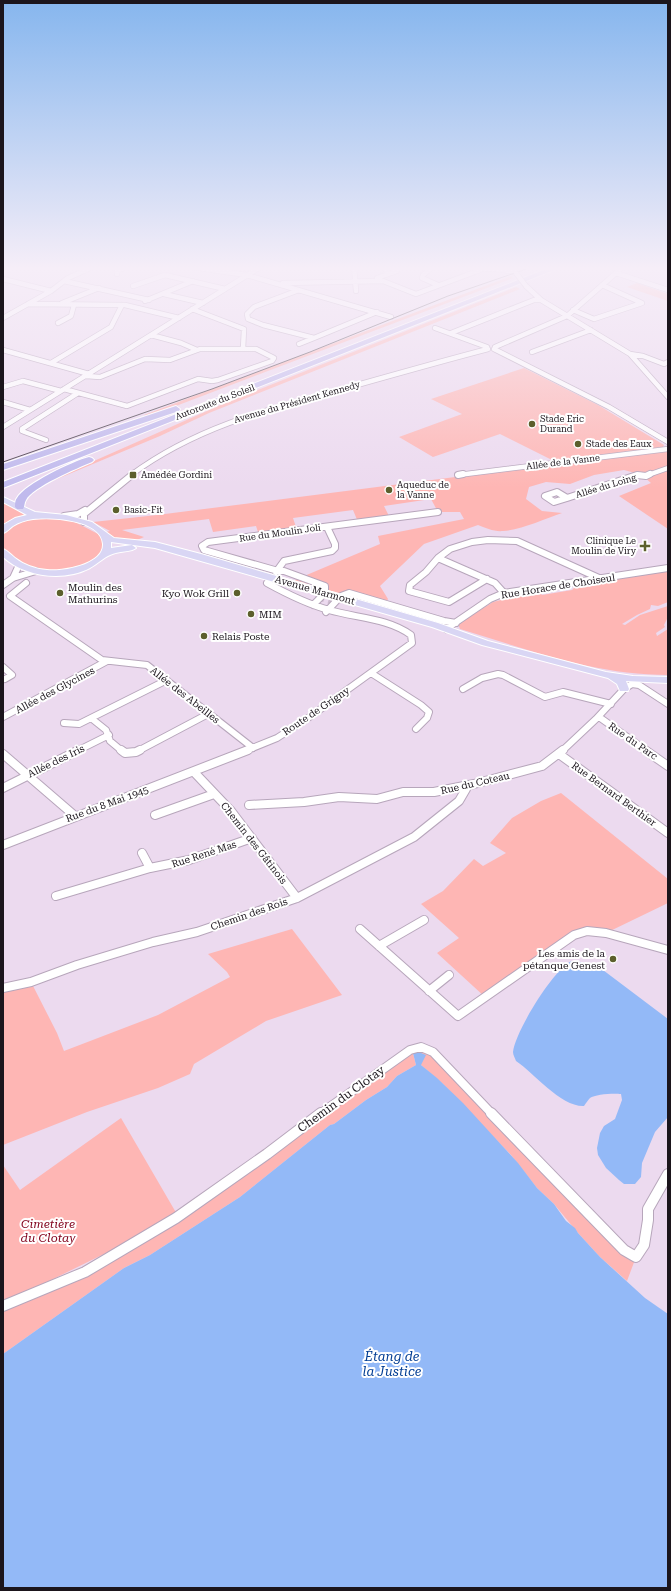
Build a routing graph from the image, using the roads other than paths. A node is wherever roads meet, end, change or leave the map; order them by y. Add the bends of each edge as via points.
1 (89, 340) edge
2 (143, 340) edge
3 (171, 340) edge
4 (243, 340) edge
5 (308, 340) edge
6 (365, 340) edge
7 (373, 340) edge
8 (470, 340) edge
9 (509, 340) edge
10 (564, 340) edge
11 (608, 340) edge
12 (299, 344) dead end
13 (491, 348) junction
14 (243, 349) junction
15 (3, 350) edge
16 (197, 350) junction
17 (532, 352) dead end
18 (630, 354) junction
19 (668, 362) edge
20 (51, 363) junction
21 (298, 370) junction
22 (88, 375) junction
23 (3, 387) edge
24 (62, 390) junction
25 (78, 393) junction
26 (668, 397) edge
27 (3, 402) edge
28 (204, 405) junction
29 (30, 410) junction
30 (3, 427) edge
31 (46, 440) dead end
32 (668, 442) edge
33 (668, 449) edge
34 (3, 467) edge
35 (668, 468) edge
36 (458, 476) dead end
37 (3, 479) edge
38 (3, 485) edge
39 (3, 490) edge
40 (567, 498) dead end
41 (3, 499) edge
42 (100, 499) junction
43 (20, 507) junction
44 (438, 512) dead end
45 (38, 515) junction
46 (64, 516) junction
47 (84, 522) junction
48 (327, 526) junction
49 (3, 530) edge
50 (105, 536) junction
51 (155, 545) junction
52 (146, 549) junction
53 (3, 552) edge
54 (104, 554) junction
55 (438, 558) junction
56 (19, 565) junction
57 (668, 568) edge
58 (36, 571) junction
59 (271, 577) junction
60 (13, 578) junction
61 (487, 578) junction
62 (601, 579) junction
63 (26, 583) dead end
64 (3, 585) edge
65 (504, 593) junction
66 (318, 597) junction
67 (6, 598) edge
68 (335, 605) junction
69 (456, 623) junction
70 (443, 631) junction
71 (474, 638) junction
72 (485, 643) junction
73 (107, 661) junction
74 (3, 668) edge
75 (371, 673) junction
76 (606, 675) junction
77 (5, 679) dead end
78 (167, 680) junction
79 (656, 680) junction
80 (668, 680) edge
81 (641, 686) junction
82 (463, 689) dead end
83 (624, 689) junction
84 (611, 704) junction
85 (668, 704) edge
86 (208, 714) junction
87 (3, 717) edge
88 (598, 717) junction
89 (91, 718) junction
90 (64, 723) dead end
91 (416, 729) dead end
92 (109, 735) junction
93 (253, 748) junction
94 (3, 754) edge
95 (559, 754) junction
96 (211, 765) joint
97 (668, 766) edge
98 (194, 772) junction
99 (28, 775) junction
100 (465, 786) junction
101 (3, 788) edge
102 (214, 794) junction
103 (249, 805) dead end
104 (155, 815) dead end
105 (75, 816) junction
106 (668, 833) edge
107 (252, 838) junction
108 (3, 845) edge
109 (142, 853) dead end
110 (150, 868) junction
111 (56, 896) dead end
112 (297, 898) junction
113 (424, 920) dead end
114 (360, 929) dead end
115 (379, 946) junction
116 (668, 950) edge
117 (449, 975) dead end
118 (3, 988) edge
119 (430, 991) junction
120 (668, 1174) edge
121 (3, 1306) edge

1 - 20 street
2 - 22 street
3 - 16 street
4 - 14 street
5 - 12 street
6 - 28 highway, Autoroute du Soleil
7 - 21 highway, Autoroute du Soleil
8 - 13 street
9 - 13 street, Avenue du Président Kennedy
10 - 17 street
11 - 18 street
13 - 32 street via 610,407
13 - 42 street, Avenue du Président Kennedy via 251,414 216,427 178,444 146,464
14 - 16 street
14 - 25 street via 256,349 274,358 272,361 218,380 198,379 127,406
15 - 20 street
16 - 22 street via 170,360 145,359 100,377
18 - 19 street via 664,364
18 - 26 street
20 - 22 street
21 - 28 highway
21 - 38 highway, Autoroute du Soleil
22 - 24 street
23 - 24 street via 23,380
24 - 25 street
24 - 29 street
25 - 31 street via 22,429
27 - 29 street
28 - 34 highway via 196,401
28 - 37 highway, Autoroute du Soleil
28 - 39 highway
28 - 43 highway via 50,478 25,495 20,501
29 - 30 street
33 - 36 street, Allée de la Vanne
35 - 40 street, Allée du Loing via 646,476 637,475
41 - 43 main road
42 - 46 street, Avenue du Président Kennedy via 80,513
42 - 47 street, Avenue du Président Kennedy via 84,514
43 - 45 main road
44 - 48 street, Rue du Moulin Joli
45 - 46 main road
45 - 49 main road via 20,520
46 - 47 main road
47 - 50 main road
48 - 59 street via 335,544 332,551 284,560
48 - 59 street, Rue du Moulin Joli via 208,542 202,546 204,550
50 - 51 main road, Avenue Marmont via 112,540
50 - 54 main road via 107,545
51 - 59 main road, Avenue Marmont
51 - 66 main road, Avenue Marmont
52 - 54 main road, Avenue Marmont via 121,548
52 - 59 main road, Avenue Marmont
52 - 66 main road, Avenue Marmont via 171,553
53 - 56 main road, Avenue Marmont
54 - 58 main road, Avenue Marmont via 77,570 58,573
55 - 61 street
55 - 61 street via 410,585 409,591 449,602
55 - 62 street via 450,549 472,542 517,541
56 - 58 main road, Avenue Marmont
56 - 60 street
57 - 62 street, Rue Horace de Choiseul
58 - 60 street
59 - 66 main road, Avenue Marmont
59 - 66 street via 285,594
60 - 64 street
61 - 65 street
62 - 65 street, Rue Horace de Choiseul
63 - 67 street
65 - 69 street, Rue Horace de Choiseul via 490,599
66 - 68 main road, Avenue Marmont
66 - 68 street
67 - 73 street, Allée des Abeilles
68 - 69 street via 344,594 349,593
68 - 70 main road, Avenue Marmont
68 - 71 main road, Avenue Marmont
68 - 75 street, Route de Grigny via 400,628 411,635 412,643
69 - 70 street, Rue Horace de Choiseul
70 - 71 main road, Avenue Marmont
70 - 72 main road, Avenue Marmont
71 - 72 main road, Avenue Marmont
72 - 76 main road, Avenue Marmont
73 - 78 street, Allée des Abeilles via 147,665
73 - 87 street, Allée des Glycines
74 - 77 street via 12,675
75 - 91 street via 429,712 427,718
75 - 93 street, Route de Grigny via 290,731
76 - 79 main road, Avenue Marmont
76 - 83 main road via 620,680 624,684
78 - 86 street, Allée des Abeilles
78 - 89 street
79 - 80 main road, Avenue Marmont
79 - 81 main road via 648,681
81 - 83 street via 632,684
81 - 85 street
82 - 84 street via 491,674 498,674 542,696 563,692
83 - 84 street, Rue du Coteau
84 - 88 street, Rue du Coteau
86 - 92 street via 136,752 125,753 110,741
86 - 93 street, Allée des Abeilles
88 - 95 street, Rue du Coteau
88 - 97 street, Rue du Parc
89 - 90 street via 78,724
89 - 92 street
92 - 99 street, Allée des Iris
93 - 96 street, Route de Grigny
94 - 99 street
95 - 100 street, Rue du Coteau via 542,766
95 - 106 street, Rue Bernard Berthier
96 - 98 street, Rue du 8 Mai 1945
98 - 102 street, Chemin des Gâtinois
98 - 105 street, Rue du 8 Mai 1945
99 - 101 street, Allée des Iris
99 - 105 street
100 - 103 street, Rue du Coteau via 434,792 403,792 377,799 339,797
100 - 112 street, Chemin des Rois via 466,789 458,801 414,838
102 - 104 street
102 - 107 street, Chemin des Gâtinois
105 - 108 street, Rue du 8 Mai 1945
107 - 110 street, Rue René Mas via 177,864
107 - 112 street, Chemin des Gâtinois
109 - 110 street
110 - 111 street, Rue René Mas
112 - 118 street, Chemin des Rois via 197,932 154,942 31,982
113 - 115 street
114 - 115 street
115 - 119 street
116 - 119 street via 606,933 586,931 574,935 458,1016
117 - 119 street
120 - 121 street, Chemin du Clotay via 648,1209 644,1245 636,1257 620,1246 433,1052 416,1047 176,1218 85,1272

